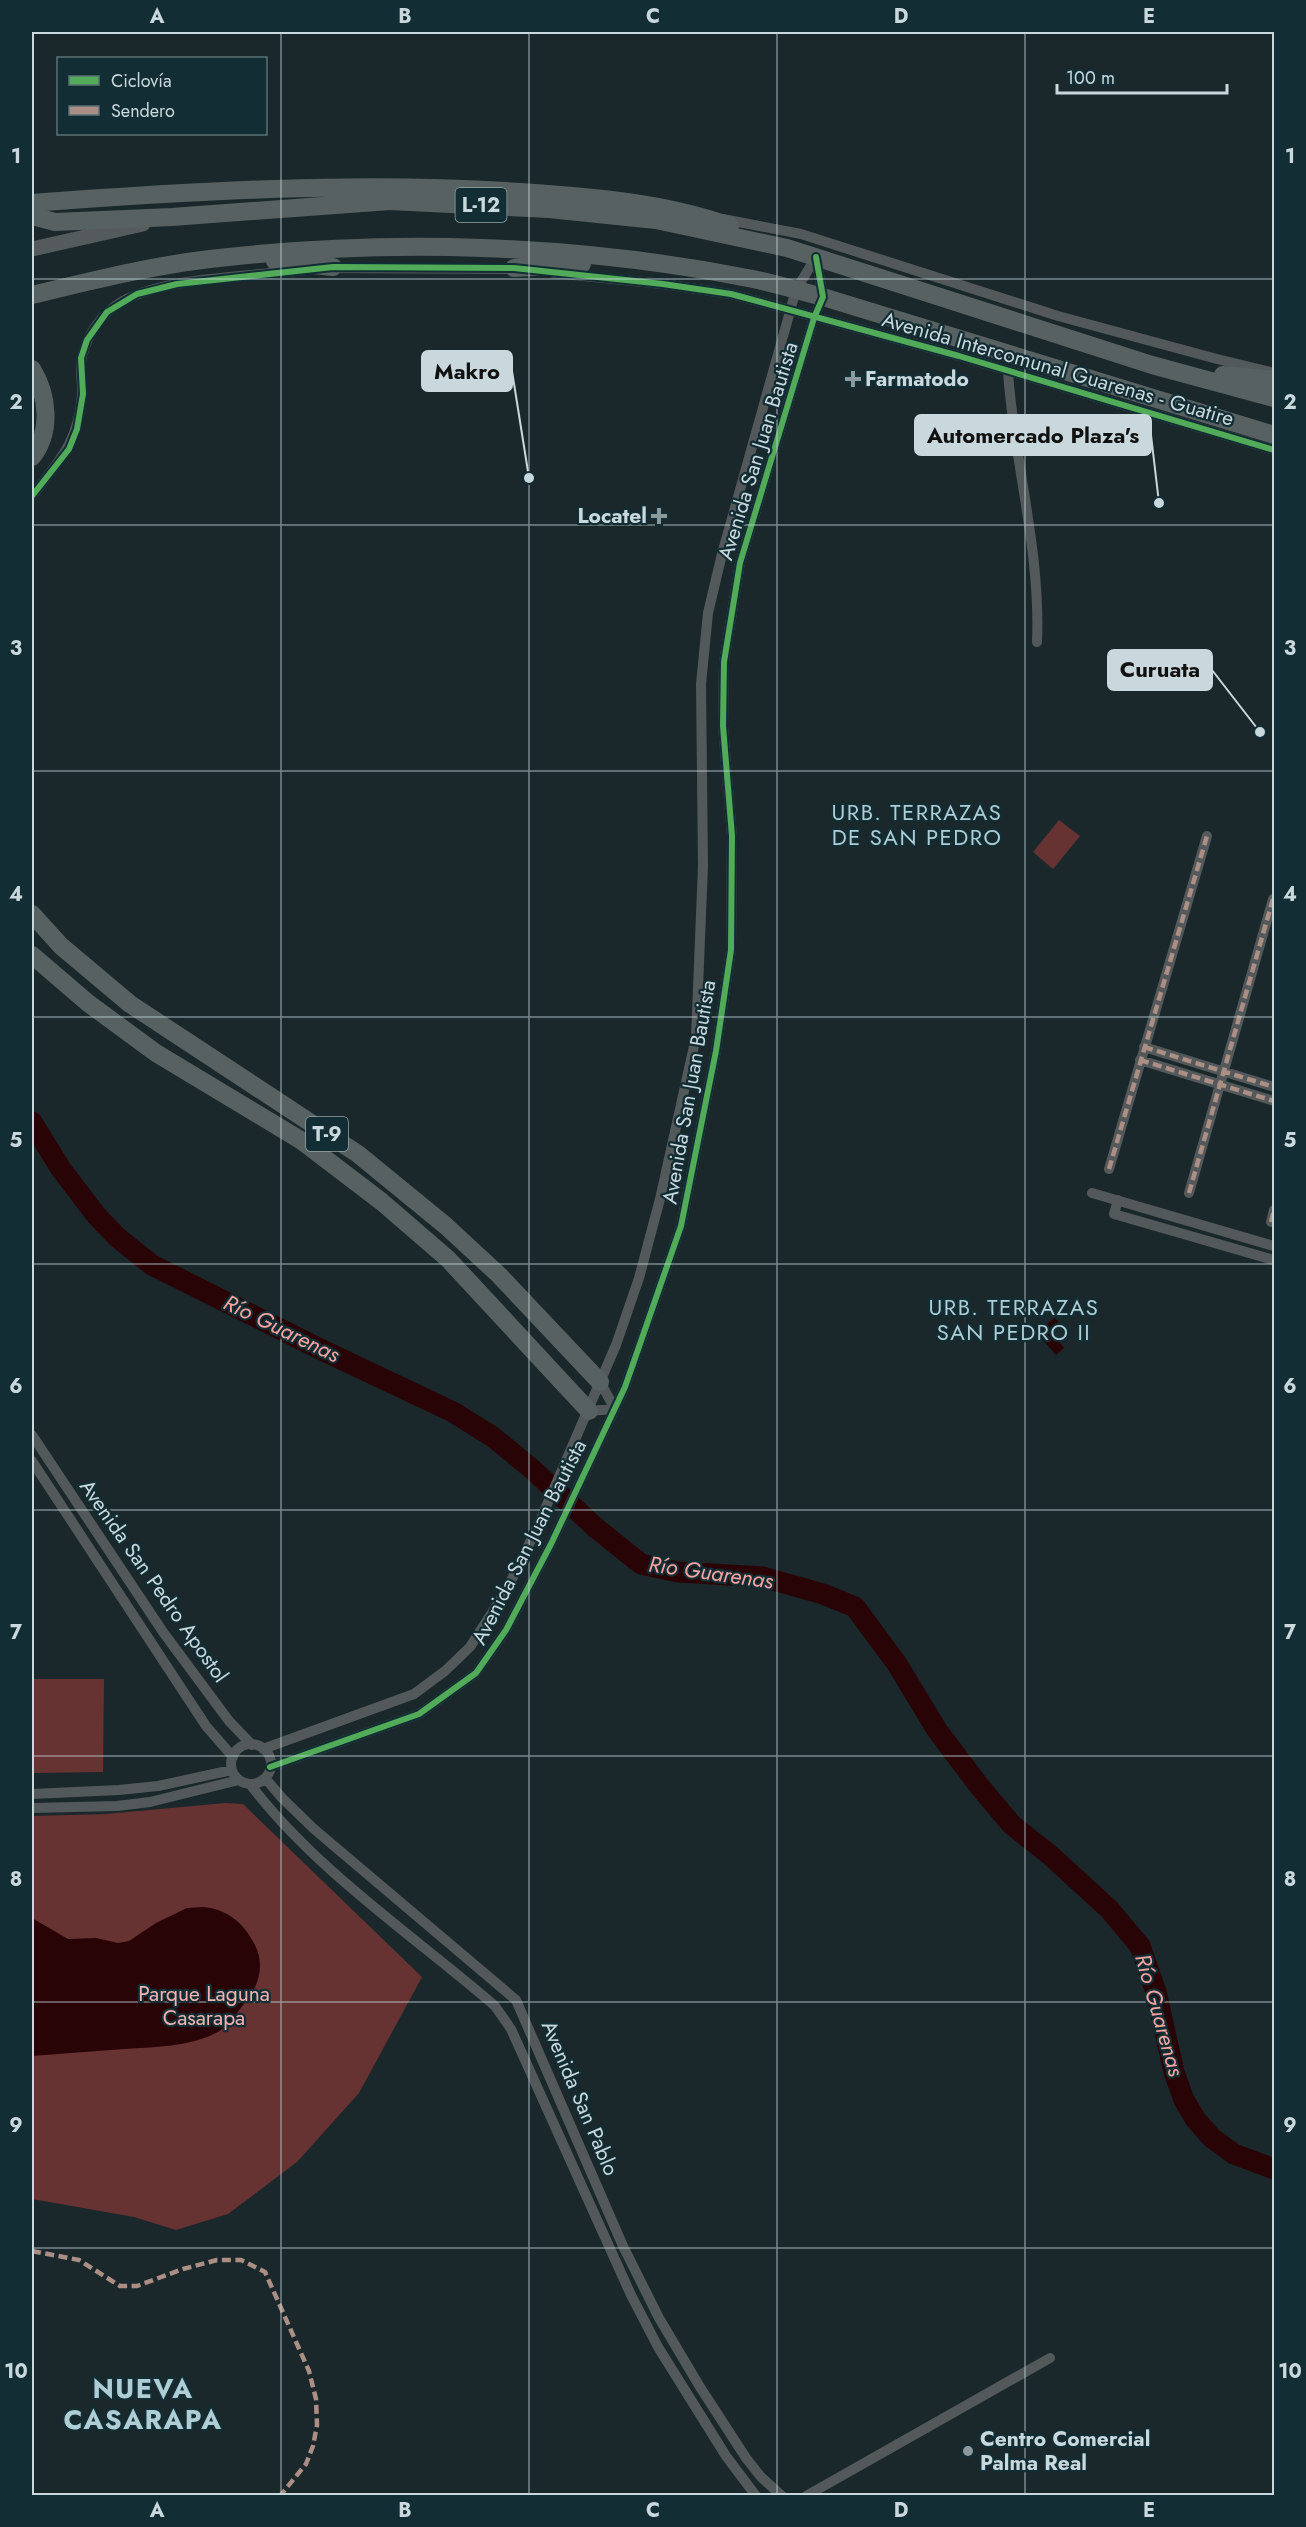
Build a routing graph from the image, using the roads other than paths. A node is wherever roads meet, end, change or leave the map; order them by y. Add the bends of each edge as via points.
1 (32, 203) edge
2 (696, 214) junction
3 (32, 216) edge
4 (172, 217) junction
5 (787, 248) junction
6 (32, 249) edge
7 (816, 257) junction
8 (207, 259) junction
9 (628, 261) junction
10 (333, 267) junction
11 (514, 268) junction
12 (796, 291) junction
13 (32, 295) edge
14 (823, 297) junction
15 (792, 311) junction
16 (814, 318) junction
17 (1152, 365) junction
18 (32, 369) edge
19 (1008, 372) junction
20 (1275, 372) edge
21 (1275, 380) edge
22 (1275, 398) edge
23 (1275, 435) edge
24 (1275, 450) edge
25 (32, 457) edge
26 (32, 496) edge
27 (1037, 642) dead end
28 (1207, 836) dead end
29 (1273, 899) dead end
30 (32, 914) edge
31 (32, 955) edge
32 (1144, 1047) junction
33 (1140, 1060) junction
34 (1223, 1071) junction
35 (1220, 1084) junction
36 (1275, 1087) edge
37 (1275, 1101) edge
38 (1109, 1168) dead end
39 (1092, 1193) dead end
40 (1189, 1193) dead end
41 (1118, 1200) junction
42 (1138, 1205) junction
43 (1275, 1210) edge
44 (1133, 1218) junction
45 (1271, 1222) dead end
46 (1275, 1246) edge
47 (1275, 1260) edge
48 (600, 1383) junction
49 (615, 1409) junction
50 (589, 1410) junction
51 (32, 1435) edge
52 (32, 1461) edge
53 (252, 1745) junction
54 (263, 1749) junction
55 (233, 1757) junction
56 (232, 1770) junction
57 (268, 1772) junction
58 (239, 1780) junction
59 (250, 1784) junction
60 (32, 1794) edge
61 (32, 1808) edge
62 (525, 2018) junction
63 (511, 2029) junction
64 (604, 2204) junction
65 (593, 2211) junction
66 (680, 2354) junction
67 (1050, 2358) dead end
68 (667, 2362) junction
69 (769, 2484) junction
70 (757, 2496) edge
71 (782, 2496) edge
72 (806, 2496) edge

1 - 2 highway via 353,187 480,189 581,196
2 - 5 highway
2 - 20 street via 801,234 1058,316
3 - 4 highway via 55,222
4 - 5 highway, Avenida Intercomunal Guarenas - Guatire / L-12 via 390,201 549,208 656,219
4 - 6 main road, Avenida Intercomunal Guarenas - Guatire / L-12
5 - 7 highway, Avenida Intercomunal Guarenas - Guatire / L-12
7 - 12 street, Avenida San Juan Bautista
7 - 14 street
7 - 17 highway, Avenida Intercomunal Guarenas - Guatire / L-12
8 - 9 highway, Avenida Intercomunal Guarenas - Guatire / L-12 via 286,251 417,247 503,249
8 - 10 highway
8 - 13 highway, Avenida Intercomunal Guarenas - Guatire / L-12
9 - 11 highway
9 - 12 highway, Avenida Intercomunal Guarenas - Guatire / L-12 via 744,278
10 - 11 street, Avenida Intercomunal Guarenas - Guatire
10 - 26 street, Avenida Intercomunal Guarenas - Guatire via 177,284 137,294 107,312 87,340 81,358 82,394 77,429 69,449
11 - 15 street, Avenida Intercomunal Guarenas - Guatire via 731,294
12 - 14 highway, Avenida Intercomunal Guarenas - Guatire / L-12
12 - 15 street, Avenida San Juan Bautista
14 - 16 street, Avenida San Juan Bautista
14 - 23 highway, Avenida Intercomunal Guarenas - Guatire / L-12
15 - 16 street, Avenida Intercomunal Guarenas - Guatire
15 - 48 street, Avenida San Juan Bautista via 708,613 701,684 703,866 696,1037 639,1278
16 - 19 street, Avenida Intercomunal Guarenas - Guatire
16 - 49 street, Avenida San Juan Bautista via 740,563 724,662 723,726 732,836 731,950 716,1051 681,1226
17 - 21 highway
17 - 22 highway, Avenida Intercomunal Guarenas - Guatire / L-12
18 - 25 highway via 45,407 44,435
19 - 24 street, Avenida Intercomunal Guarenas - Guatire
19 - 27 street via 1029,526 1038,612
28 - 32 street
29 - 34 street
30 - 48 highway, T-9 via 60,946 130,1004 358,1154 446,1226 499,1275
31 - 50 highway, T-9 via 147,1046 302,1141 382,1202 448,1259
32 - 33 street
32 - 34 street
33 - 35 street
33 - 38 street
34 - 35 street
34 - 36 street
35 - 37 street
35 - 40 street
39 - 41 street
41 - 42 street
41 - 44 street via 1114,1214
42 - 44 street
42 - 46 street
43 - 45 street
44 - 47 street
48 - 49 street, T-9
48 - 50 street, Avenida San Juan Bautista
49 - 50 street
49 - 57 street, Avenida San Juan Bautista via 506,1630 476,1673 419,1713
50 - 54 street, Avenida San Juan Bautista via 506,1592 470,1647 414,1694
51 - 53 street, Avenida San Pedro Apostol via 163,1632 229,1721
52 - 55 street, Avenida San Pedro Apostol via 206,1726
53 - 54 street
53 - 55 street via 240,1748
54 - 57 street via 269,1757
55 - 56 street
56 - 58 street
56 - 60 street via 158,1786
57 - 59 street, Avenida San Juan Bautista
57 - 62 street, Avenida San Pablo via 282,1798 322,1837 516,2000
58 - 59 street
58 - 61 street via 150,1802
59 - 63 street, Avenida San Pablo via 334,1873 495,2006
62 - 63 street
62 - 64 street, Avenida San Pablo
63 - 65 street, Avenida San Pablo
64 - 65 street
64 - 66 street, Avenida San Pablo via 658,2319
65 - 68 street, Avenida San Pablo
66 - 68 street
66 - 69 street, Avenida San Pablo via 746,2458
67 - 72 street
68 - 70 street, Avenida San Pablo via 726,2456
69 - 70 street
69 - 71 street, Avenida San Pablo

